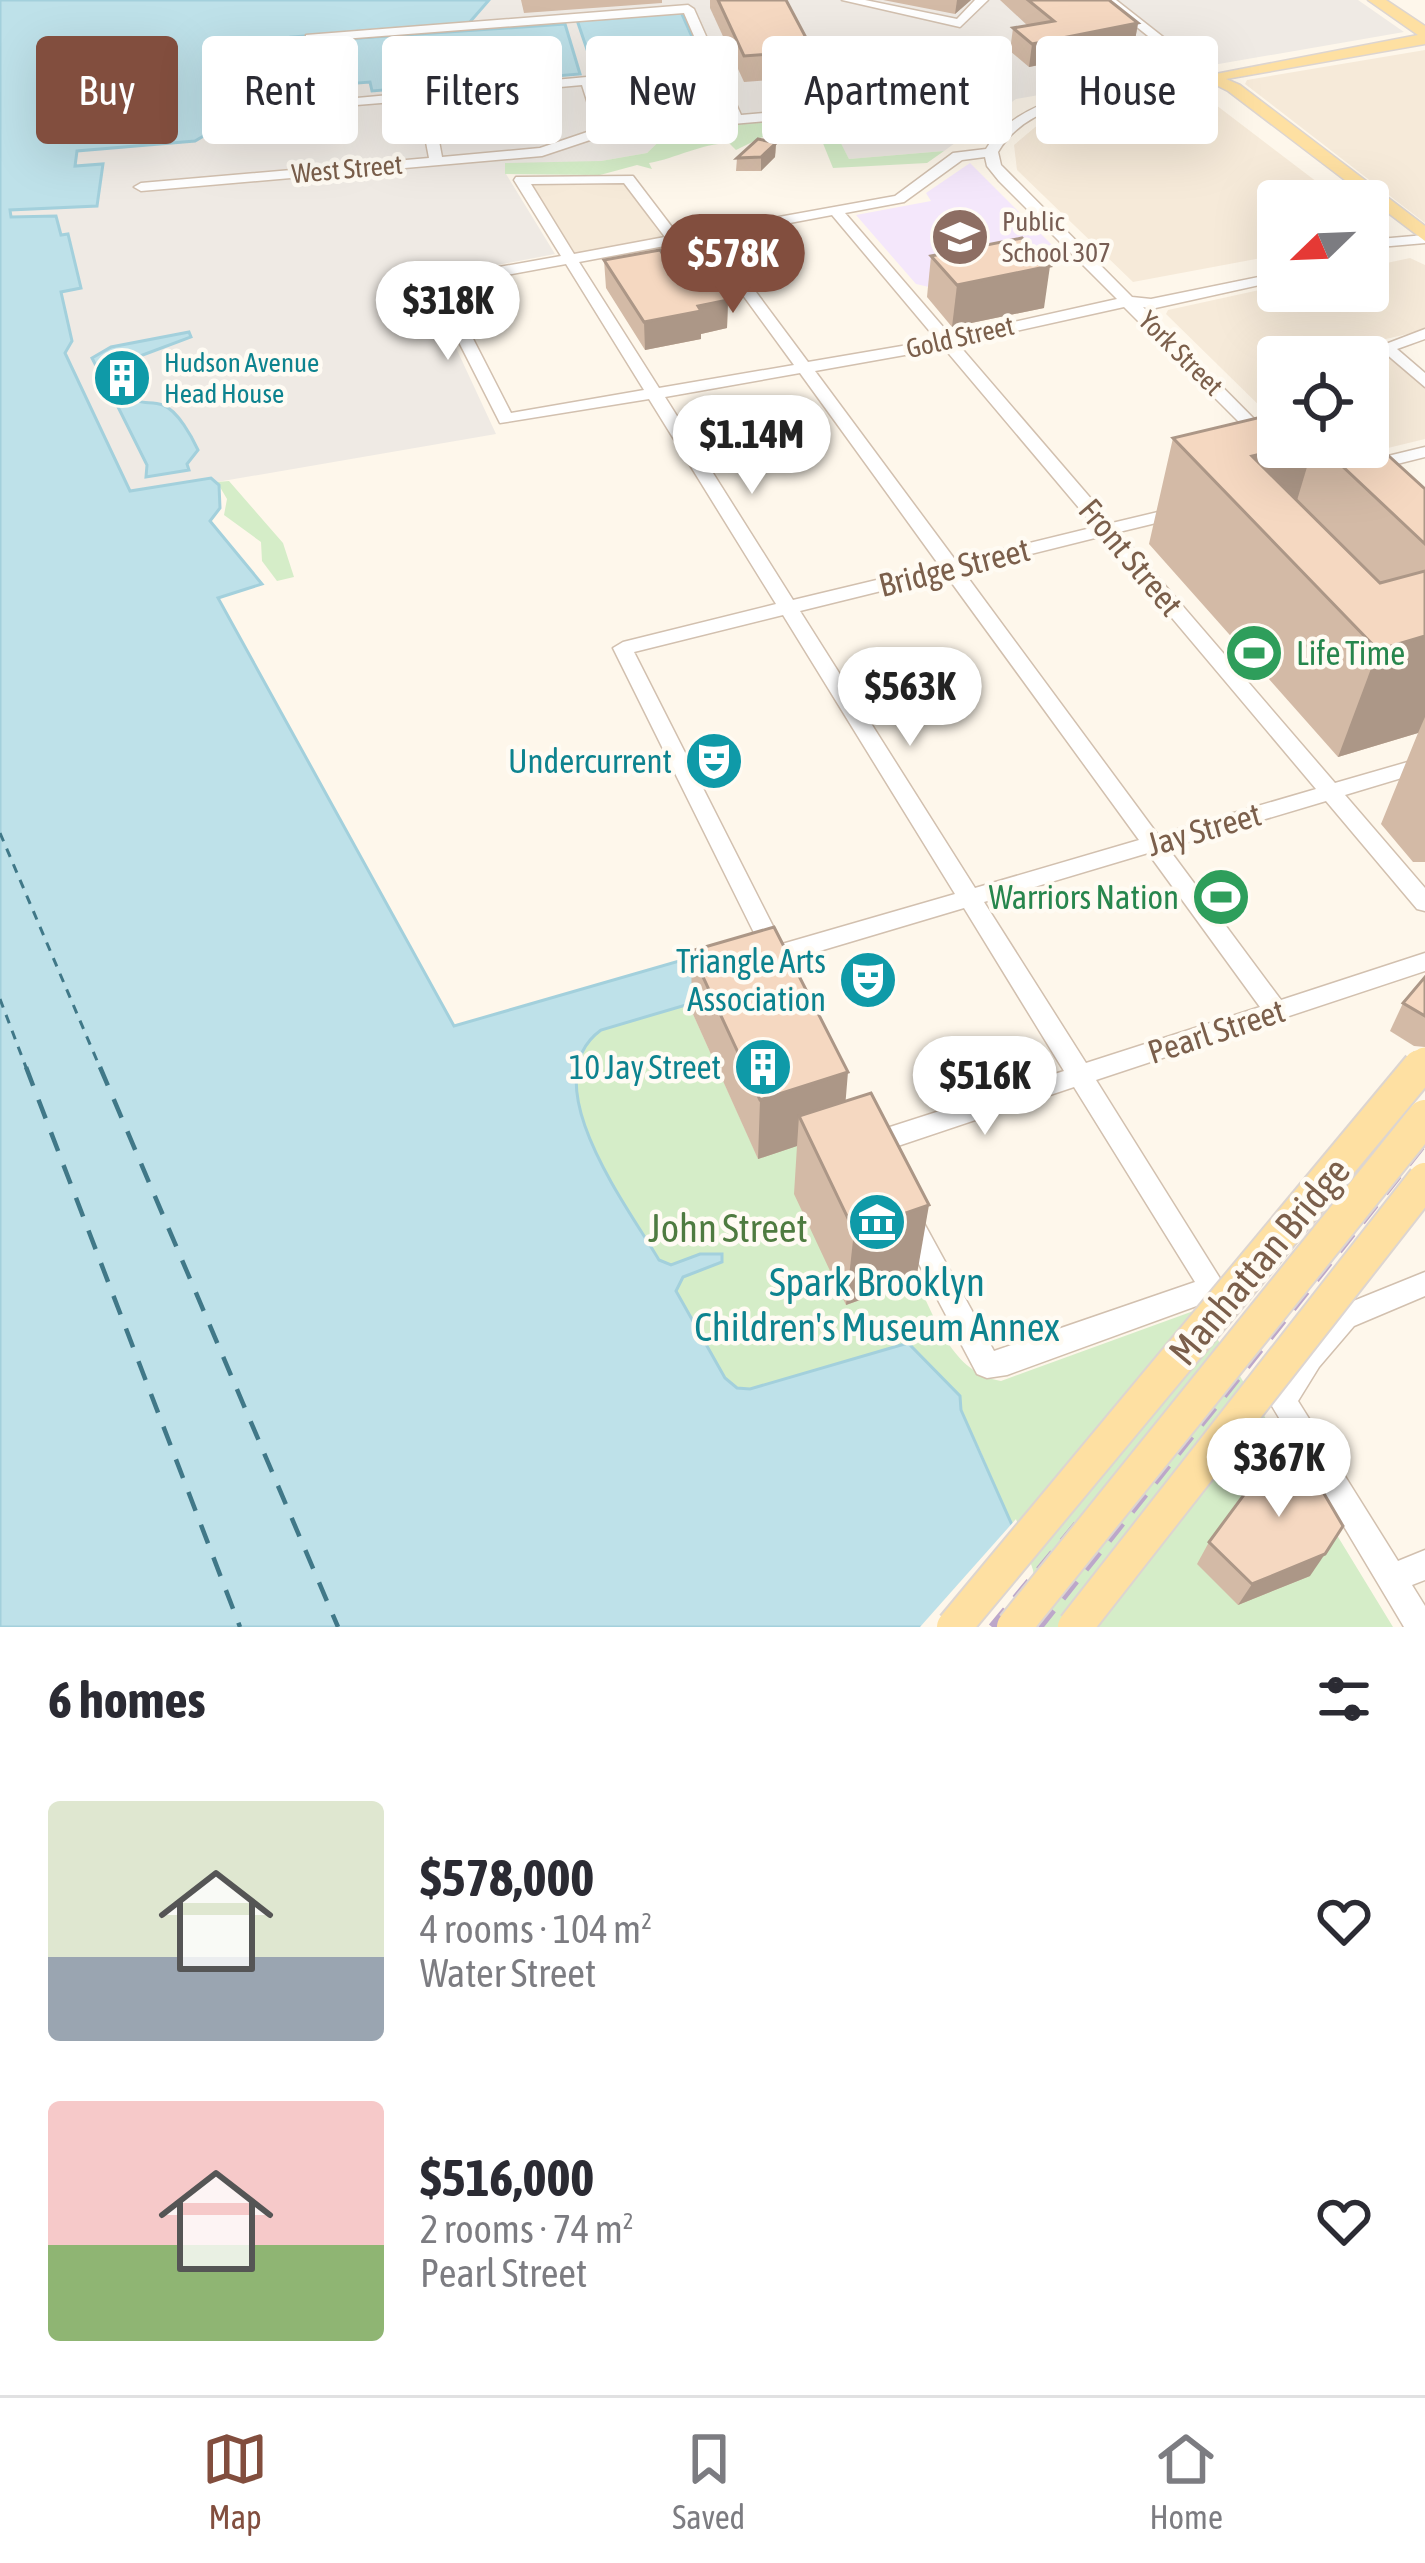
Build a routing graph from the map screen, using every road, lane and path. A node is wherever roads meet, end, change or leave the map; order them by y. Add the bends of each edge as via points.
1 (848, 0) edge
2 (982, 0) edge
3 (1108, 0) edge
4 (1376, 0) edge
5 (700, 36) edge
6 (1155, 36) edge
7 (1425, 36) edge
8 (1218, 75) edge
9 (1218, 81) edge
10 (1218, 93) edge
11 (382, 100) edge
12 (1036, 110) edge
13 (586, 137) edge
14 (433, 144) edge
15 (991, 152) junction
16 (436, 161) junction
17 (1328, 180) edge
18 (141, 187) dead end
19 (836, 211) junction
20 (1389, 224) edge
21 (706, 234) junction
22 (1389, 239) edge
23 (674, 240) junction
24 (1421, 243) edge
25 (1389, 252) edge
26 (572, 258) junction
27 (1257, 267) edge
28 (1257, 281) edge
29 (1129, 301) junction
30 (1425, 334) edge
31 (947, 341) junction
32 (802, 368) junction
33 (1425, 382) edge
34 (656, 393) junction
35 (1257, 430) edge
36 (1425, 452) edge
37 (1340, 473) edge
38 (1206, 506) edge
39 (1108, 530) junction
40 (949, 569) junction
41 (789, 608) junction
42 (1425, 764) edge
43 (1329, 792) junction
44 (1151, 845) junction
45 (970, 898) junction
46 (1425, 903) edge
47 (1425, 962) edge
48 (780, 963) joint
49 (1276, 1011) junction
50 (1425, 1061) edge
51 (1081, 1075) junction
52 (1425, 1118) edge
53 (1425, 1180) edge
54 (1425, 1284) edge
55 (1425, 1564) edge
56 (1391, 1579) junction
57 (954, 1627) edge
58 (1014, 1627) edge
59 (1075, 1627) edge
60 (1420, 1627) edge

1 - 2 street via 960,23
3 - 6 street
4 - 7 main road
5 - 11 street via 688,9 310,38 312,85 268,110
7 - 8 main road
9 - 24 main road
10 - 17 main road
12 - 15 street via 1008,125
13 - 16 street, West Street via 542,152
14 - 16 street
15 - 19 street via 958,156 898,199
15 - 29 street, York Street via 1004,178
16 - 18 street, West Street
19 - 21 street
19 - 31 street, Front Street
20 - 24 main road
21 - 23 street
21 - 32 street
22 - 24 street
23 - 26 street
23 - 26 street via 628,179 521,180
24 - 25 street
26 - 34 street
26 - 34 street, Gold Street via 437,283 506,419
27 - 29 street, Gold Street via 1139,292
28 - 29 street, Gold Street via 1150,304
29 - 31 street, Gold Street
29 - 35 street, York Street
30 - 33 street via 1391,342 1388,350
31 - 32 street, Gold Street
31 - 39 street, Front Street
32 - 34 street, Gold Street
32 - 40 street
34 - 41 street
36 - 37 street
38 - 39 street, Bridge Street
39 - 40 street, Bridge Street
39 - 43 street, Front Street
40 - 41 street, Bridge Street
40 - 44 street
41 - 45 street
41 - 48 street, Bridge Street via 623,648
42 - 43 street, Jay Street
43 - 44 street, Jay Street
43 - 46 street, Front Street
44 - 45 street, Jay Street
44 - 49 street
45 - 48 street, Jay Street
45 - 51 street
47 - 49 street, Pearl Street
49 - 51 street, Pearl Street
50 - 57 main road, Manhattan Bridge, bridge
51 - 51 street, Pearl Street via 865,1135 987,1365 1213,1288
52 - 58 main road, bridge
53 - 59 main road, bridge
54 - 56 street via 1345,1317 1283,1401
55 - 56 street
56 - 60 street

